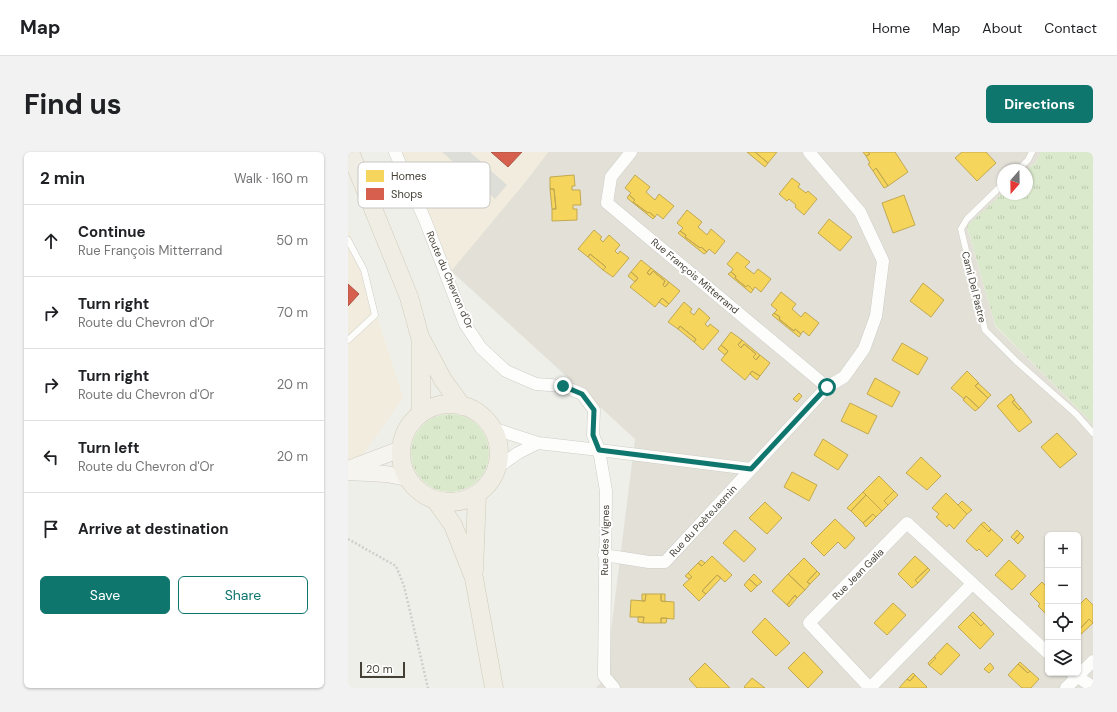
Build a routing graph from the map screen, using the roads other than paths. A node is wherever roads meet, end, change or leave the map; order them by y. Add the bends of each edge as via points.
1 (350, 152) edge
2 (395, 152) edge
3 (631, 152) edge
4 (809, 152) edge
5 (1032, 152) edge
6 (399, 162) edge
7 (1024, 164) edge
8 (358, 172) edge
9 (997, 190) edge
10 (373, 208) edge
11 (419, 208) edge
12 (348, 240) edge
13 (420, 337) junction
14 (348, 340) edge
15 (827, 387) junction
16 (462, 406) junction
17 (421, 413) junction
18 (492, 428) junction
19 (1093, 433) edge
20 (538, 443) junction
21 (401, 449) junction
22 (599, 450) junction
23 (498, 467) junction
24 (348, 469) edge
25 (751, 469) junction
26 (348, 472) edge
27 (407, 478) junction
28 (477, 495) junction
29 (436, 501) junction
30 (604, 555) junction
31 (474, 578) junction
32 (972, 584) junction
33 (1045, 650) edge
34 (1093, 661) edge
35 (1081, 670) edge
36 (1073, 676) edge
37 (1076, 676) edge
38 (1093, 687) edge
39 (494, 688) edge
40 (614, 688) edge
41 (870, 688) edge
42 (1066, 688) edge

1 - 8 main road
2 - 6 street, Route du Chevron d'Or
3 - 15 street, Rue François Mitterrand via 611,177 607,203
4 - 15 street via 860,212 884,261 876,316 864,349 844,377
5 - 7 lane
9 - 19 lane, Cami Del Pastre via 967,219 961,229 985,330 1076,414
10 - 13 main road via 409,297
11 - 22 street, Route du Chevron d'Or via 465,324 481,348 506,371 536,384 563,386 582,394 594,410 593,435
12 - 14 lane via 364,270 375,315
13 - 16 main road via 443,380
13 - 17 main road
15 - 25 street
16 - 17 main road via 448,404
16 - 18 main road via 474,410
17 - 21 main road via 404,435
18 - 20 street
18 - 23 main road via 498,440
20 - 22 street
20 - 23 street
21 - 24 main road
21 - 27 main road via 402,464
22 - 25 street
22 - 30 street, Rue des Vignes via 606,492
23 - 28 main road via 493,478
25 - 30 street, Rue du PoèteJasmin via 665,562
26 - 27 main road
27 - 29 main road via 424,496
28 - 29 main road via 464,501
28 - 31 main road
29 - 31 main road via 453,525
30 - 40 street, Rue des Vignes via 604,676
31 - 39 main road
32 - 33 street, Rue Jean Galia
32 - 41 street, Rue Jean Galia
32 - 41 street, Rue Jean Galia via 907,523 809,623
34 - 35 street
36 - 42 street
37 - 38 street

